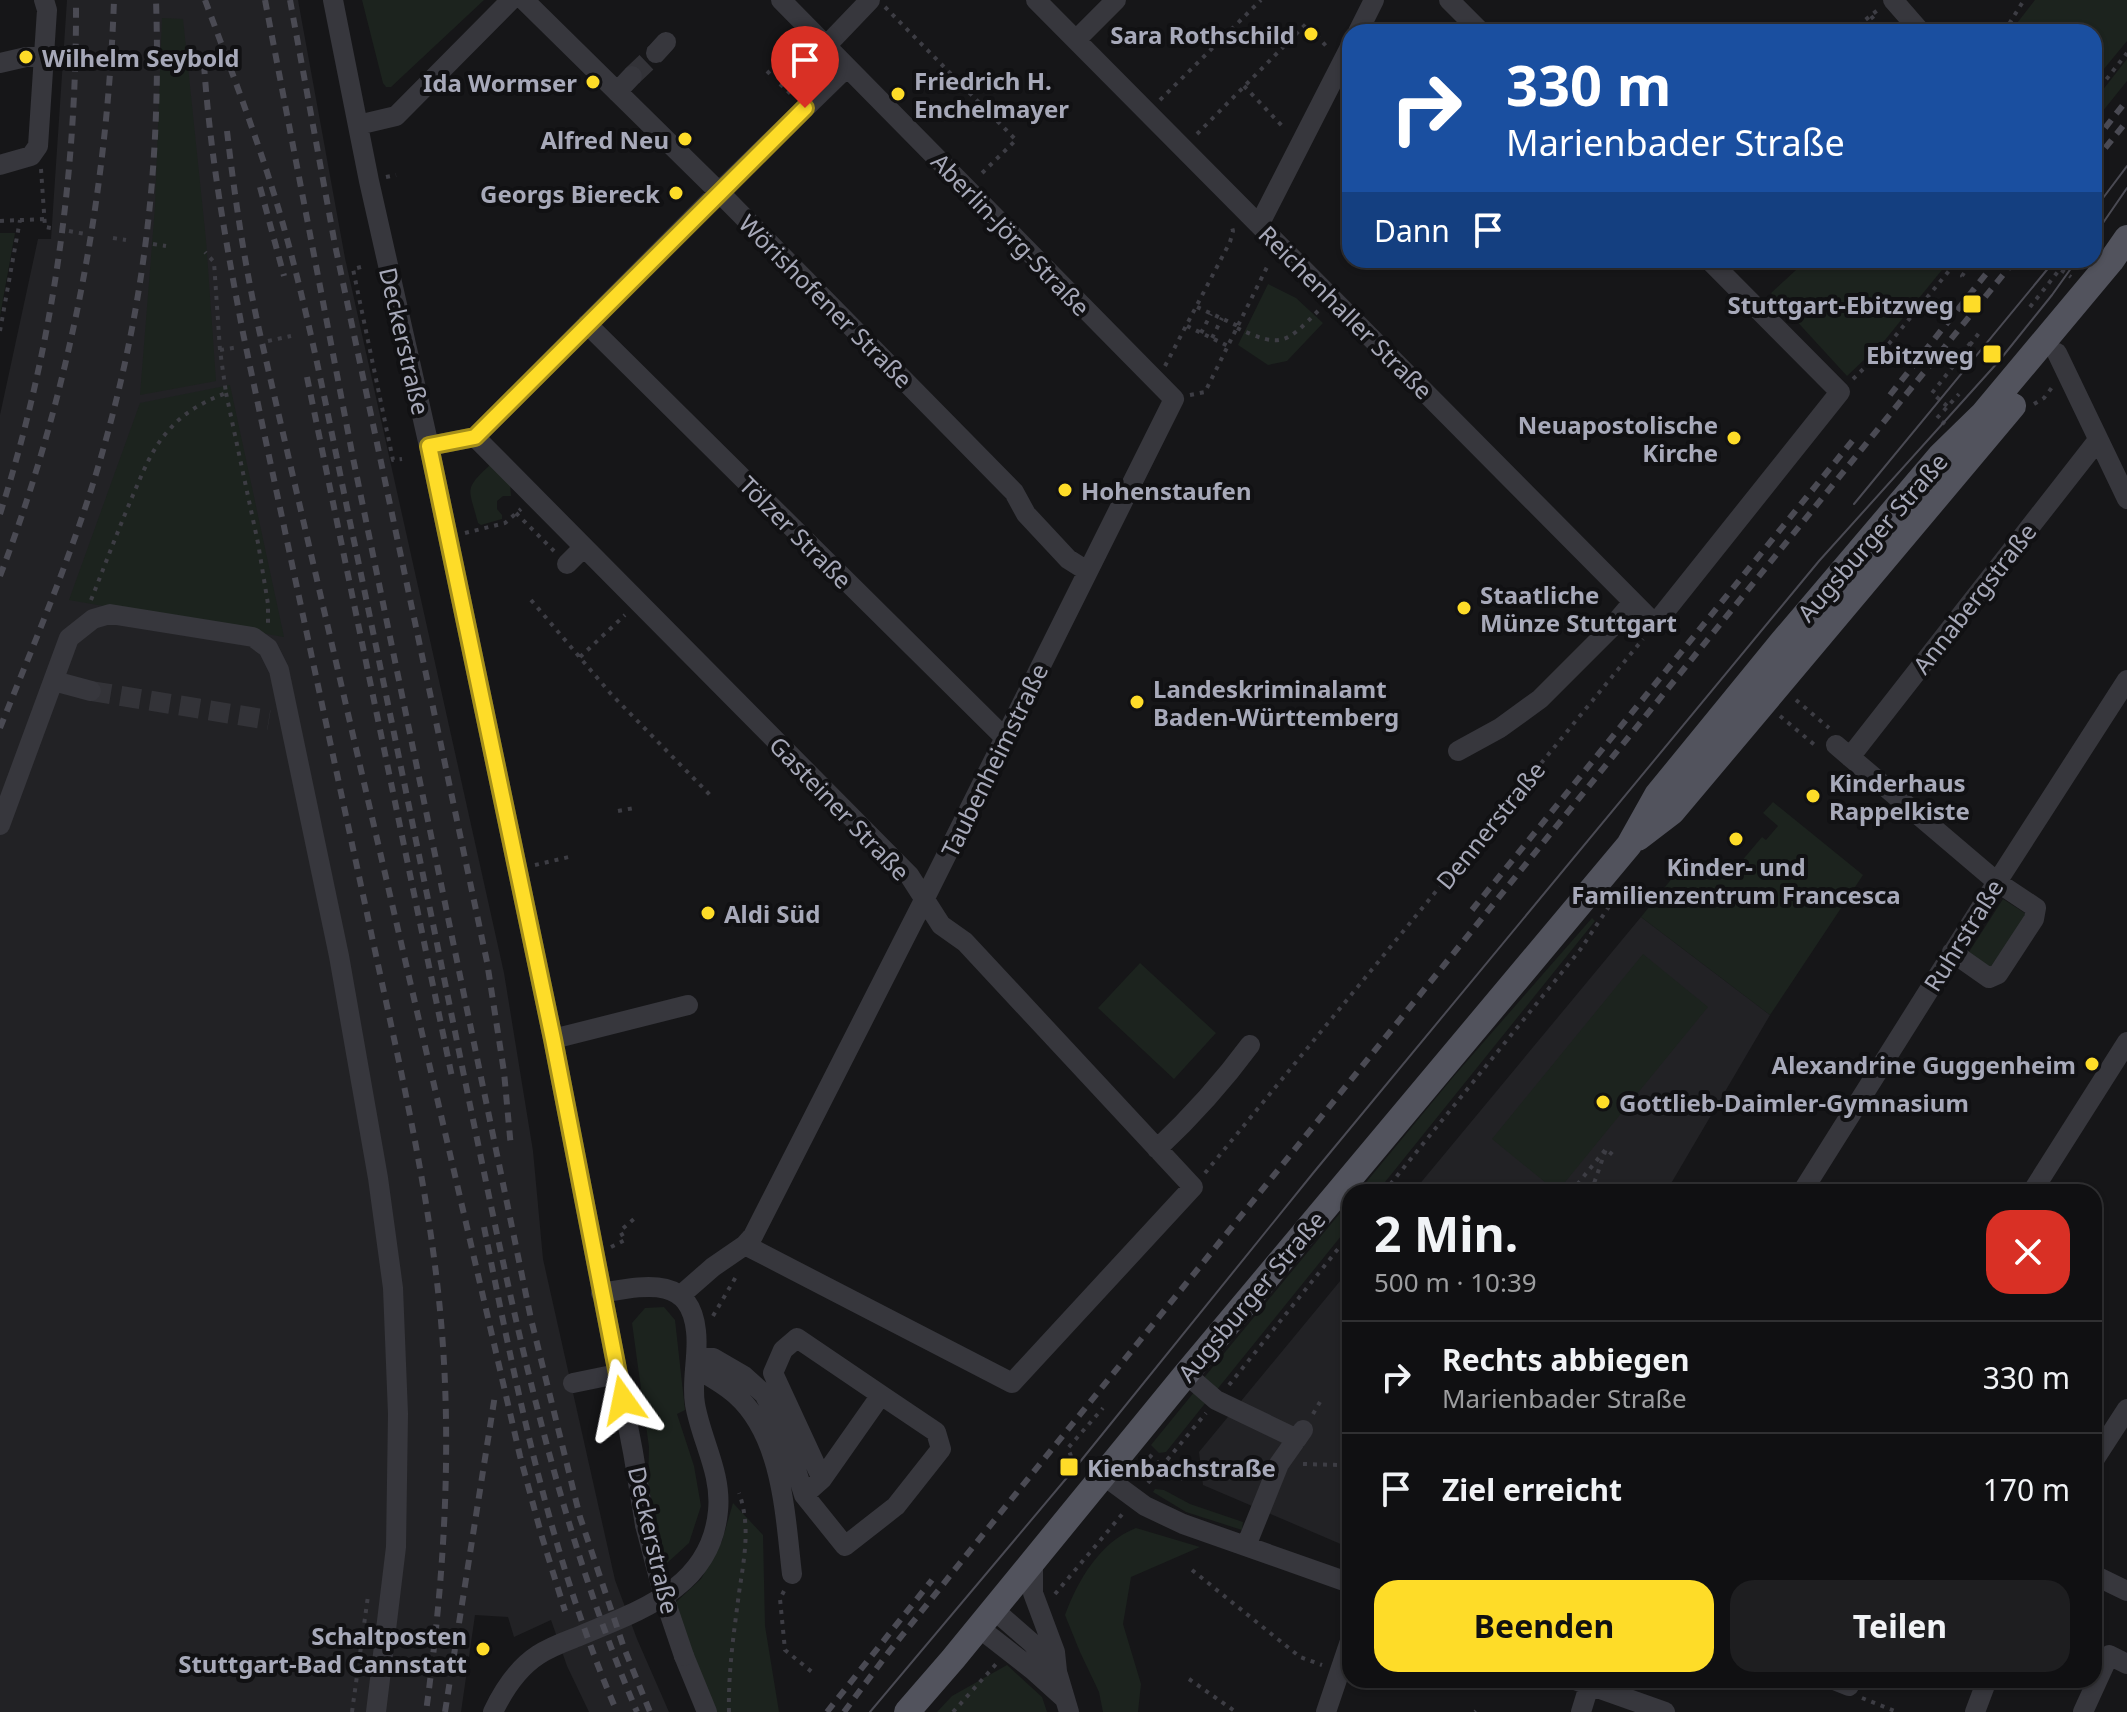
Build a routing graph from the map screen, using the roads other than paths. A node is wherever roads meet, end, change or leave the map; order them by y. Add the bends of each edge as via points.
1 (44, 0) edge
2 (333, 0) edge
3 (511, 0) edge
4 (524, 0) edge
5 (781, 0) edge
6 (870, 0) edge
7 (1036, 0) edge
8 (1116, 0) edge
9 (1374, 0) edge
10 (1449, 0) edge
11 (1887, 4) edge
12 (1362, 24) edge
13 (1473, 24) edge
14 (1911, 24) edge
15 (1076, 40) junction
16 (826, 46) junction
17 (43, 57) junction
18 (0, 63) edge
19 (1342, 63) edge
20 (847, 67) junction
21 (632, 76) tunnel mouth
22 (617, 92) junction
23 (358, 125) junction
24 (0, 165) edge
25 (719, 192) junction
26 (1259, 225) junction
27 (2127, 238) edge
28 (1717, 268) edge
29 (2127, 268) edge
30 (587, 324) junction
31 (2057, 353) junction
32 (1174, 399) joint
33 (475, 437) junction
34 (2098, 440) junction
35 (429, 446) junction
36 (2127, 499) edge
37 (584, 547) junction
38 (567, 564) road end
39 (1087, 571) junction
40 (1633, 602) junction
41 (2127, 680) edge
42 (54, 681) junction
43 (91, 691) tunnel mouth
44 (269, 720) tunnel mouth
45 (290, 722) junction
46 (1005, 738) junction
47 (1458, 751) dead end
48 (0, 825) edge
49 (1629, 845) junction
50 (1997, 882) junction
51 (924, 900) junction
52 (1952, 952) junction
53 (688, 1005) dead end
54 (553, 1039) junction
55 (2127, 1042) edge
56 (1250, 1045) dead end
57 (1157, 1149) junction
58 (1345, 1184) edge
59 (1807, 1184) edge
60 (2037, 1184) edge
61 (1342, 1188) edge
62 (745, 1245) junction
63 (601, 1293) junction
64 (681, 1295) junction
65 (696, 1355) junction
66 (617, 1374) junction
67 (1186, 1374) junction
68 (573, 1383) dead end
69 (881, 1395) junction
70 (2127, 1409) edge
71 (2102, 1448) edge
72 (1103, 1475) junction
73 (822, 1479) junction
74 (804, 1495) junction
75 (1246, 1546) junction
76 (1033, 1560) junction
77 (792, 1574) road end
78 (2102, 1579) edge
79 (1342, 1580) edge
80 (2127, 1591) edge
81 (985, 1618) junction
82 (1342, 1664) edge
83 (2127, 1664) edge
84 (2102, 1668) edge
85 (1058, 1675) junction
86 (1583, 1688) edge
87 (1600, 1688) edge
88 (1984, 1688) edge
89 (2092, 1688) edge
90 (1067, 1706) edge
91 (376, 1712) edge
92 (493, 1712) edge
93 (707, 1712) edge
94 (907, 1712) edge
95 (1326, 1712) edge
96 (1581, 1712) edge
97 (1665, 1712) edge
98 (1975, 1712) edge
99 (2083, 1712) edge

1 - 17 street
2 - 23 street, Deckerstraße
3 - 23 street via 396,116
4 - 22 street, Wörishofener Straße
5 - 16 street, Aberlin-Jörg-Straße
6 - 16 street
7 - 15 street, Reichenhaller Straße
8 - 15 street
9 - 12 street
10 - 13 street
11 - 14 street
15 - 26 street, Reichenhaller Straße
16 - 20 street, Aberlin-Jörg-Straße
17 - 18 street
17 - 24 street via 35,152
19 - 26 street
20 - 25 street
20 - 32 street, Aberlin-Jörg-Straße
21 - 22 street
22 - 25 street, Wörishofener Straße
23 - 35 street, Deckerstraße
25 - 30 street
25 - 39 street, Wörishofener Straße via 1014,492 1026,514 1068,559
26 - 40 street, Reichenhaller Straße
27 - 49 main road, Augsburger Straße via 1983,414 1941,455 1782,642 1657,795
28 - 40 street, Reichenhaller Straße via 1840,392 1655,624
29 - 31 main road, Augsburger Straße
30 - 33 street
30 - 46 street, Tölzer Straße
31 - 34 street
31 - 49 main road, Augsburger Straße via 1672,812
32 - 39 street, Taubenheimstraße
33 - 35 street
33 - 37 street, Gasteiner Straße
34 - 36 street
34 - 50 street, Annabergstraße via 1843,751
35 - 54 street, Deckerstraße
37 - 38 street
37 - 51 street, Gasteiner Straße via 909,875
39 - 46 street, Taubenheimstraße
40 - 47 street via 1540,699
41 - 50 street, Ruhrstraße
42 - 43 street
42 - 45 street via 69,638 93,619 110,614 253,637 268,648 279,670
42 - 48 street
44 - 45 street
45 - 91 street via 339,956 393,1288 396,1547
46 - 51 street, Taubenheimstraße
49 - 58 main road, Augsburger Straße
50 - 52 street, Ruhrstraße
50 - 52 street via 2036,908 2034,919 1998,974 1989,978
51 - 57 street, Gasteiner Straße via 941,925 965,942
51 - 62 street, Taubenheimstraße
52 - 59 street, Ruhrstraße
53 - 54 street
54 - 63 street, Deckerstraße
55 - 60 street
56 - 57 street via 1192,1116
57 - 62 street, Gasteiner Straße via 1193,1187 1012,1383
61 - 67 main road, Augsburger Straße
62 - 64 street
63 - 64 street via 661,1287
63 - 66 street, Deckerstraße
64 - 65 street via 692,1312
65 - 74 street via 713,1358 764,1394 783,1428
65 - 77 street via 750,1410 765,1437 781,1484
65 - 92 street via 695,1404 719,1492 715,1530 702,1560 675,1590 653,1603 536,1656 510,1683
66 - 68 street
66 - 93 street, Deckerstraße, bridge via 664,1597
67 - 72 main road, Augsburger Straße
67 - 75 street via 1216,1400 1300,1434 1279,1464
69 - 73 street
69 - 73 street via 797,1338 783,1350 773,1373
69 - 74 street via 936,1432 941,1449 896,1506 845,1546
70 - 71 street
72 - 75 street via 1145,1506
72 - 76 main road, Augsburger Straße
73 - 74 street
75 - 79 street
76 - 81 main road, Augsburger Straße
76 - 85 street via 1033,1593
78 - 80 street
81 - 85 street via 1023,1635
81 - 90 street
81 - 94 main road, Augsburger Straße
82 - 95 street
83 - 84 street via 2109,1655
85 - 90 street
86 - 96 street
87 - 97 street
88 - 98 street
89 - 99 street

